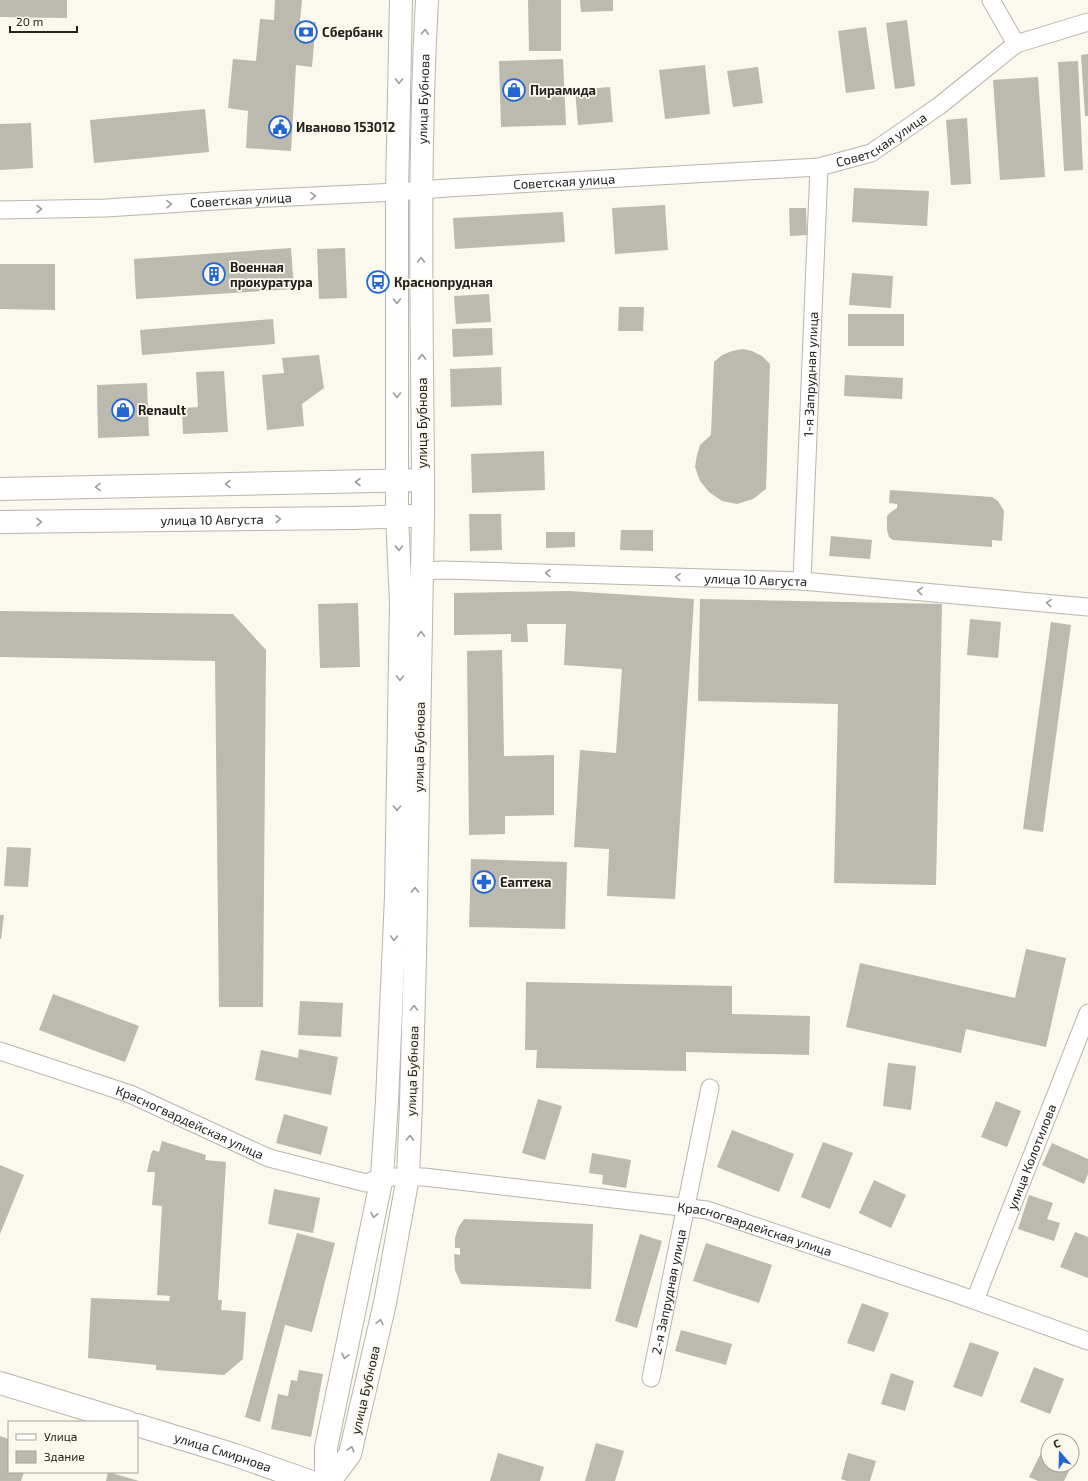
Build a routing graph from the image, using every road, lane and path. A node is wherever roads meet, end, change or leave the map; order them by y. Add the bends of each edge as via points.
1 (401, 0) edge
2 (427, 0) edge
3 (991, 0) edge
4 (1088, 22) edge
5 (1016, 44) junction
6 (819, 167) junction
7 (421, 190) junction
8 (397, 192) junction
9 (0, 210) edge
10 (423, 480) junction
11 (397, 481) junction
12 (0, 489) edge
13 (423, 515) junction
14 (397, 516) junction
15 (0, 522) edge
16 (422, 571) junction
17 (802, 581) junction
18 (1088, 607) edge
19 (1088, 1013) edge
20 (0, 1052) edge
21 (710, 1088) dead end
22 (382, 1177) junction
23 (408, 1177) junction
24 (685, 1208) junction
25 (975, 1300) junction
26 (1088, 1341) edge
27 (651, 1378) dead end
28 (0, 1383) edge
29 (125, 1421) edge
30 (138, 1425) edge
31 (308, 1481) edge
32 (326, 1481) edge
33 (330, 1481) edge

1 -> 8 main road, улица Бубнова
7 -> 2 main road, улица Бубнова
3 - 5 street
4 - 5 street, Советская улица
5 - 6 street, Советская улица via 939,106 870,153
6 - 7 street, Советская улица
6 - 17 street, 1-я Запрудная улица
7 - 8 street, Советская улица
10 -> 7 main road, улица Бубнова
9 -> 8 street, Советская улица via 106,208
8 -> 11 main road, улица Бубнова
10 - 11 main road
10 - 13 main road, улица Бубнова
11 -> 12 main road
11 - 14 main road, улица Бубнова
13 - 14 main road, улица 10 Августа
13 - 16 main road, улица Бубнова
15 -> 14 main road, улица 10 Августа
14 -> 22 main road, улица Бубнова via 401,602 396,888
17 -> 16 street, улица 10 Августа
23 -> 16 main road, улица Бубнова
18 -> 17 street, улица 10 Августа
19 - 25 street, улица Колотилова
20 - 22 street, Красногвардейская улица via 130,1094 269,1158 366,1183
21 - 24 street, 2-я Запрудная улица
22 - 23 street, Красногвардейская улица
22 -> 32 main road, улица Бубнова via 326,1448
23 - 24 street, Красногвардейская улица
33 -> 23 main road, улица Бубнова via 350,1454 385,1303
24 - 25 street, Красногвардейская улица via 707,1210
24 - 27 street, 2-я Запрудная улица
25 - 26 street, Красногвардейская улица
28 - 29 main road
30 - 31 main road, улица Смирнова

